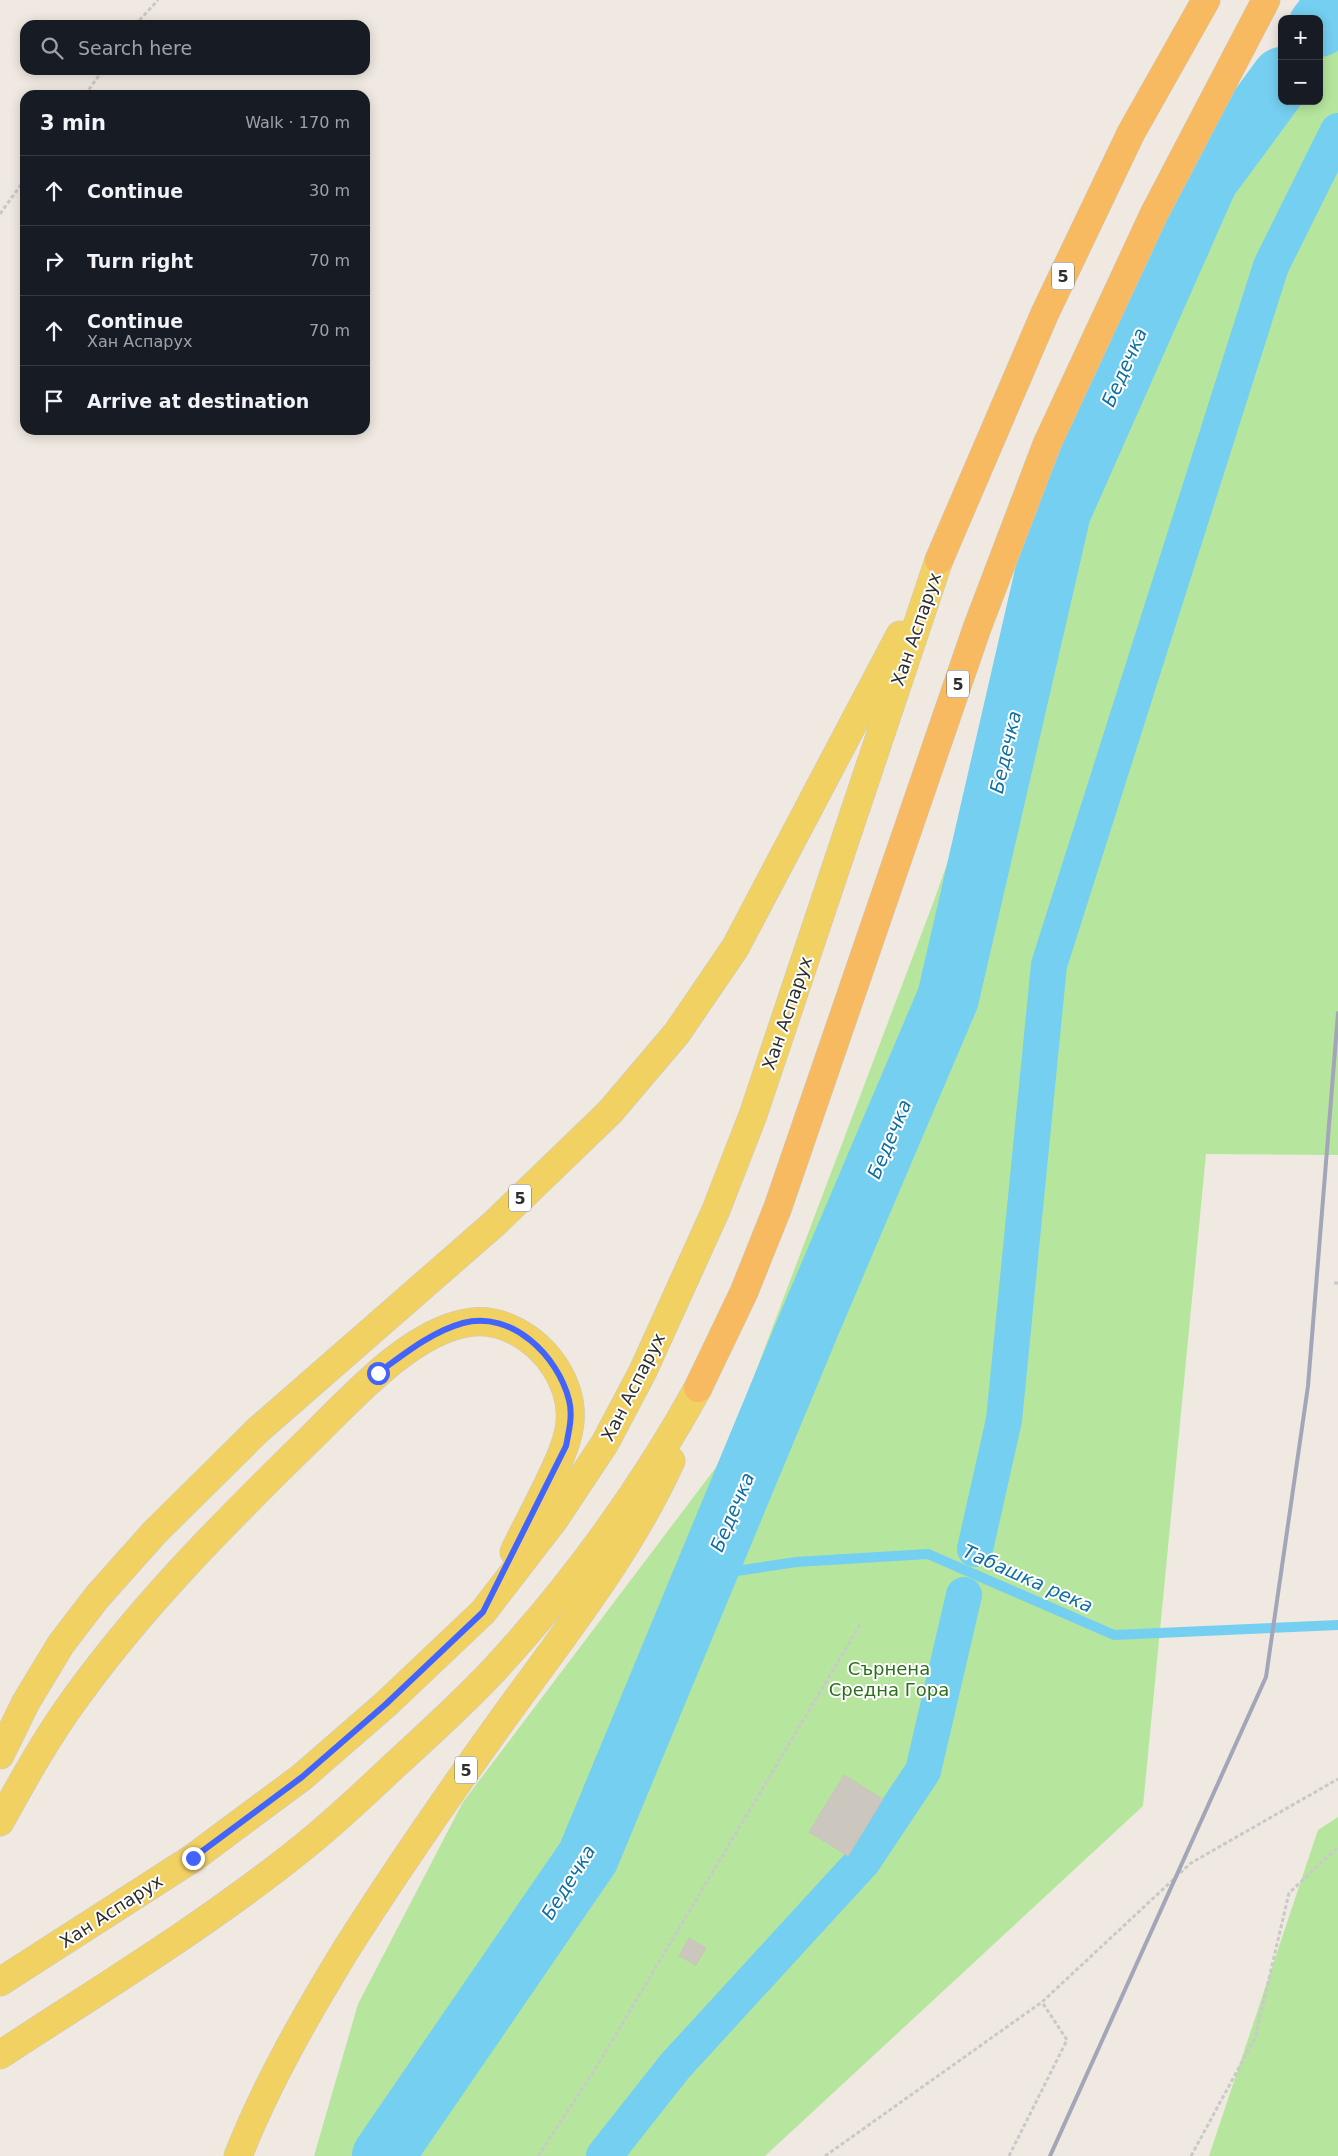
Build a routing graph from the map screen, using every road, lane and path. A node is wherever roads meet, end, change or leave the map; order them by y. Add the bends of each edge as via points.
1 (158, 0) edge
2 (1206, 0) edge
3 (1266, 0) edge
4 (140, 20) edge
5 (99, 75) edge
6 (89, 90) edge
7 (20, 186) edge
8 (0, 214) edge
9 (939, 560) junction
10 (698, 1388) junction
11 (483, 1612) junction
12 (860, 1625) dead end
13 (0, 1755) edge
14 (1338, 1778) edge
15 (0, 1822) edge
16 (1338, 1847) edge
17 (0, 1982) edge
18 (1042, 2002) junction
19 (0, 2055) edge
20 (238, 2156) edge
21 (538, 2156) edge
22 (825, 2156) edge
23 (1009, 2156) edge
24 (1191, 2156) edge

1 - 4 path
2 - 9 highway, 5 via 1131,133 1044,313
3 - 10 highway, 5 via 1154,214 1048,444 977,628 778,1207 744,1292
5 - 6 path
7 - 8 path
9 - 11 main road, Хан Аспарух via 753,1115 716,1210 643,1371 605,1443 554,1520
9 - 13 main road, 5 via 735,948 677,1032 610,1112 495,1223 258,1430 154,1533 97,1597 61,1644 26,1702
10 - 19 main road via 641,1481 564,1588 493,1672 436,1727 297,1853 217,1911
10 - 20 main road, 5 via 660,1486 610,1572 397,1868 289,2046
11 - 15 main road via 566,1446 571,1422 561,1377 537,1345 519,1332 480,1320 440,1331 378,1373 217,1530 121,1638 66,1711
11 - 17 main road, Хан Аспарух via 386,1704 302,1777 193,1858
12 - 21 path via 594,2071
14 - 18 path via 1191,1864
16 - 24 path via 1289,1893 1255,2038
18 - 22 path
18 - 23 path via 1067,2040

